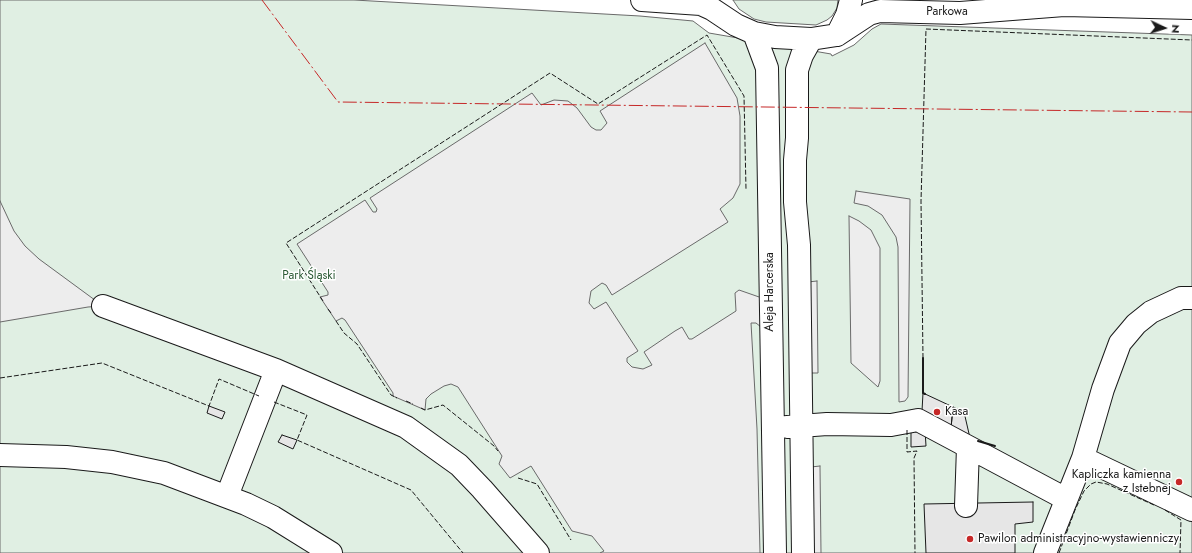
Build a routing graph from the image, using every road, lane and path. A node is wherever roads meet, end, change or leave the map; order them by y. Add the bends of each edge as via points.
1 (642, 0) edge
2 (851, 0) edge
3 (1020, 0) edge
4 (713, 5) edge
5 (1064, 5) junction
6 (1192, 8) edge
7 (754, 33) junction
8 (837, 35) junction
9 (811, 39) junction
10 (799, 295) junction
11 (770, 296) junction
12 (1192, 298) edge
13 (103, 306) dead end
14 (276, 370) junction
15 (801, 426) junction
16 (772, 427) junction
17 (968, 447) junction
18 (0, 455) edge
19 (1083, 458) junction
20 (227, 496) junction
21 (1066, 499) junction
22 (966, 506) dead end
23 (1192, 510) edge
24 (331, 553) edge
25 (538, 553) edge
26 (775, 553) edge
27 (804, 553) edge
28 (1045, 553) edge

1 - 4 street
2 - 8 street via 850,9
3 - 5 street, Parkowa
4 - 7 street via 736,25
5 - 6 street, Parkowa
5 - 8 street, Parkowa via 960,13 880,11 869,14
7 - 9 street
7 - 11 street, Aleja Harcerska via 767,68
8 - 9 street
9 - 10 street via 797,70 795,195
10 - 11 street
10 - 15 street
11 - 16 street, Aleja Harcerska
12 - 19 street via 1181,298 1151,312 1136,324 1120,343 1103,389
13 - 14 street
14 - 20 street
14 - 25 street via 406,427 426,440 459,465 478,484
15 - 16 street
15 - 17 street via 891,425 918,420
15 - 27 street
16 - 26 street, Aleja Harcerska
17 - 21 street
17 - 22 street
18 - 20 street via 66,457 112,462 164,473
19 - 21 street
19 - 23 street
20 - 24 street via 273,517
21 - 28 street

